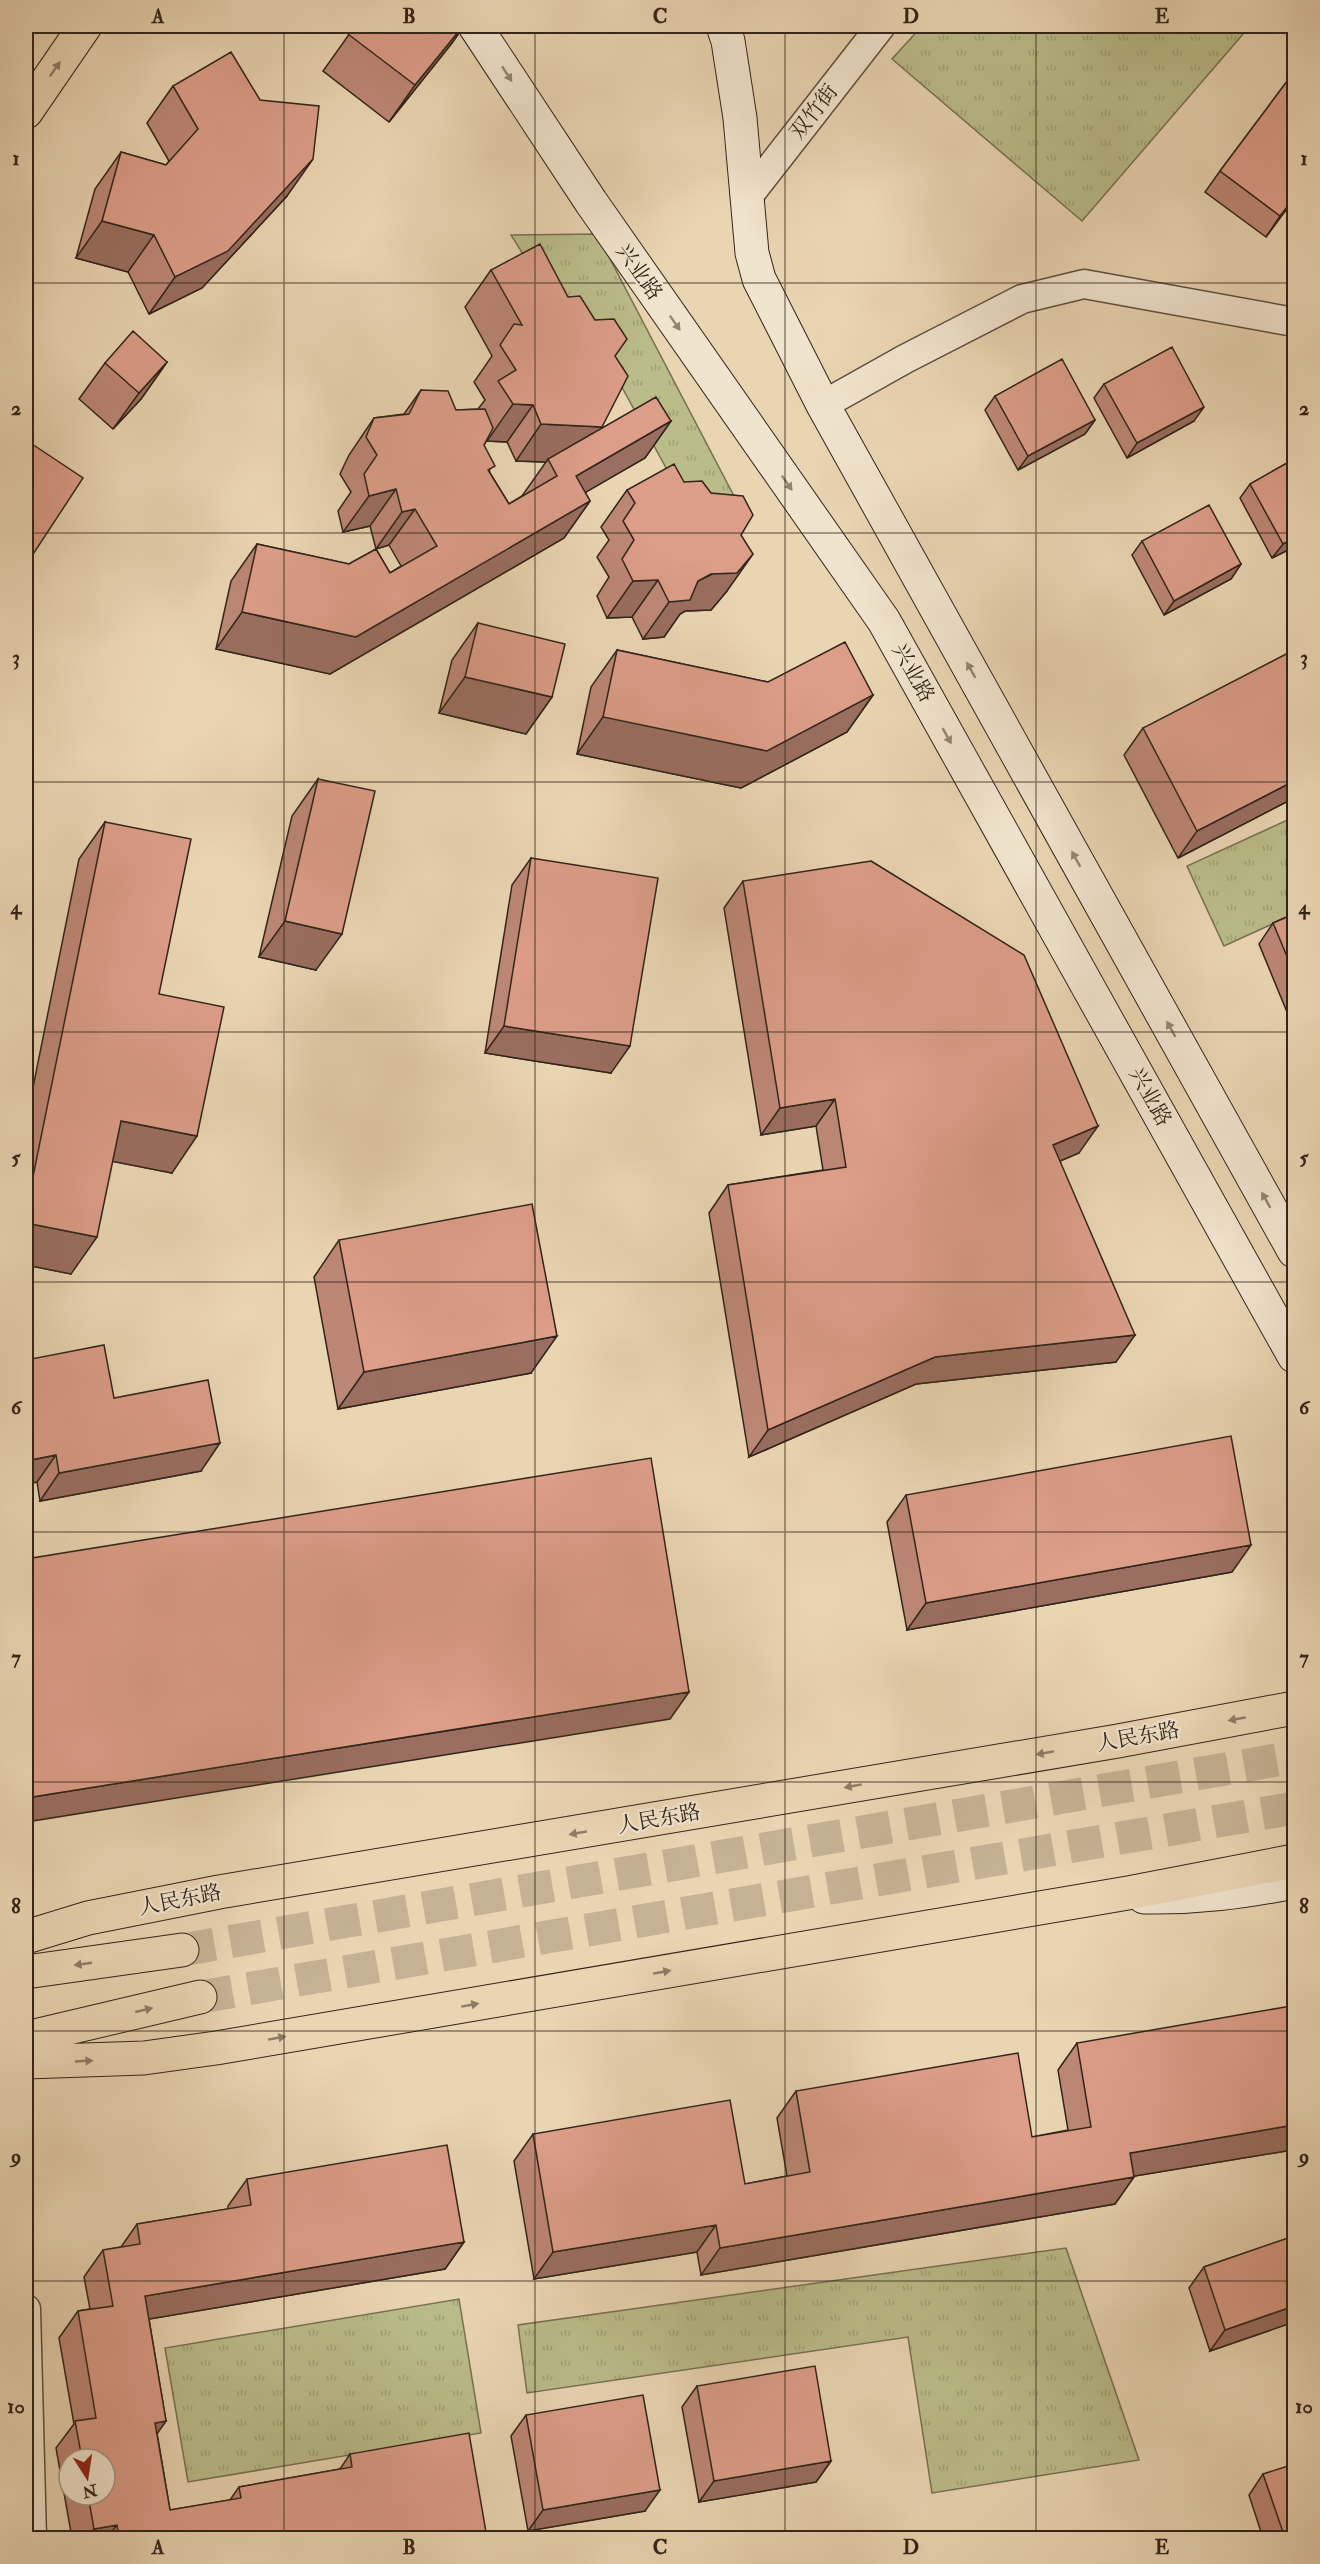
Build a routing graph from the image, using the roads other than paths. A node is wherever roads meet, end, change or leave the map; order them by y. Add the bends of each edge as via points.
1 (475, 26) edge
2 (723, 26) edge
3 (881, 26) edge
4 (81, 27) edge
5 (26, 112) edge
6 (746, 199) junction
7 (1294, 322) edge
8 (823, 405) junction
9 (1294, 1251) edge
10 (1294, 1356) edge
11 (1290, 1707) edge
12 (1294, 1861) edge
13 (1294, 1882) edge
14 (1103, 1897) junction
15 (26, 1937) edge
16 (183, 1950) tunnel mouth
17 (26, 1972) edge
18 (200, 1997) tunnel mouth
19 (26, 2038) edge
20 (26, 2062) edge
21 (26, 2309) edge
22 (32, 2538) edge

1 -> 10 main road, 兴业路 via 591,202 884,621
2 - 6 main road via 740,118
3 - 6 street, 双竹街
5 -> 4 main road
6 - 8 main road via 759,279
7 - 8 street via 1084,284 1023,299
9 -> 8 main road
11 -> 15 main road, 人民东路 via 1106,1743 219,1892 88,1918
12 - 14 main road
13 - 14 main road via 1190,1898
20 -> 14 main road via 144,2058 216,2048
16 -> 17 main road
19 -> 18 main road
21 - 22 street

